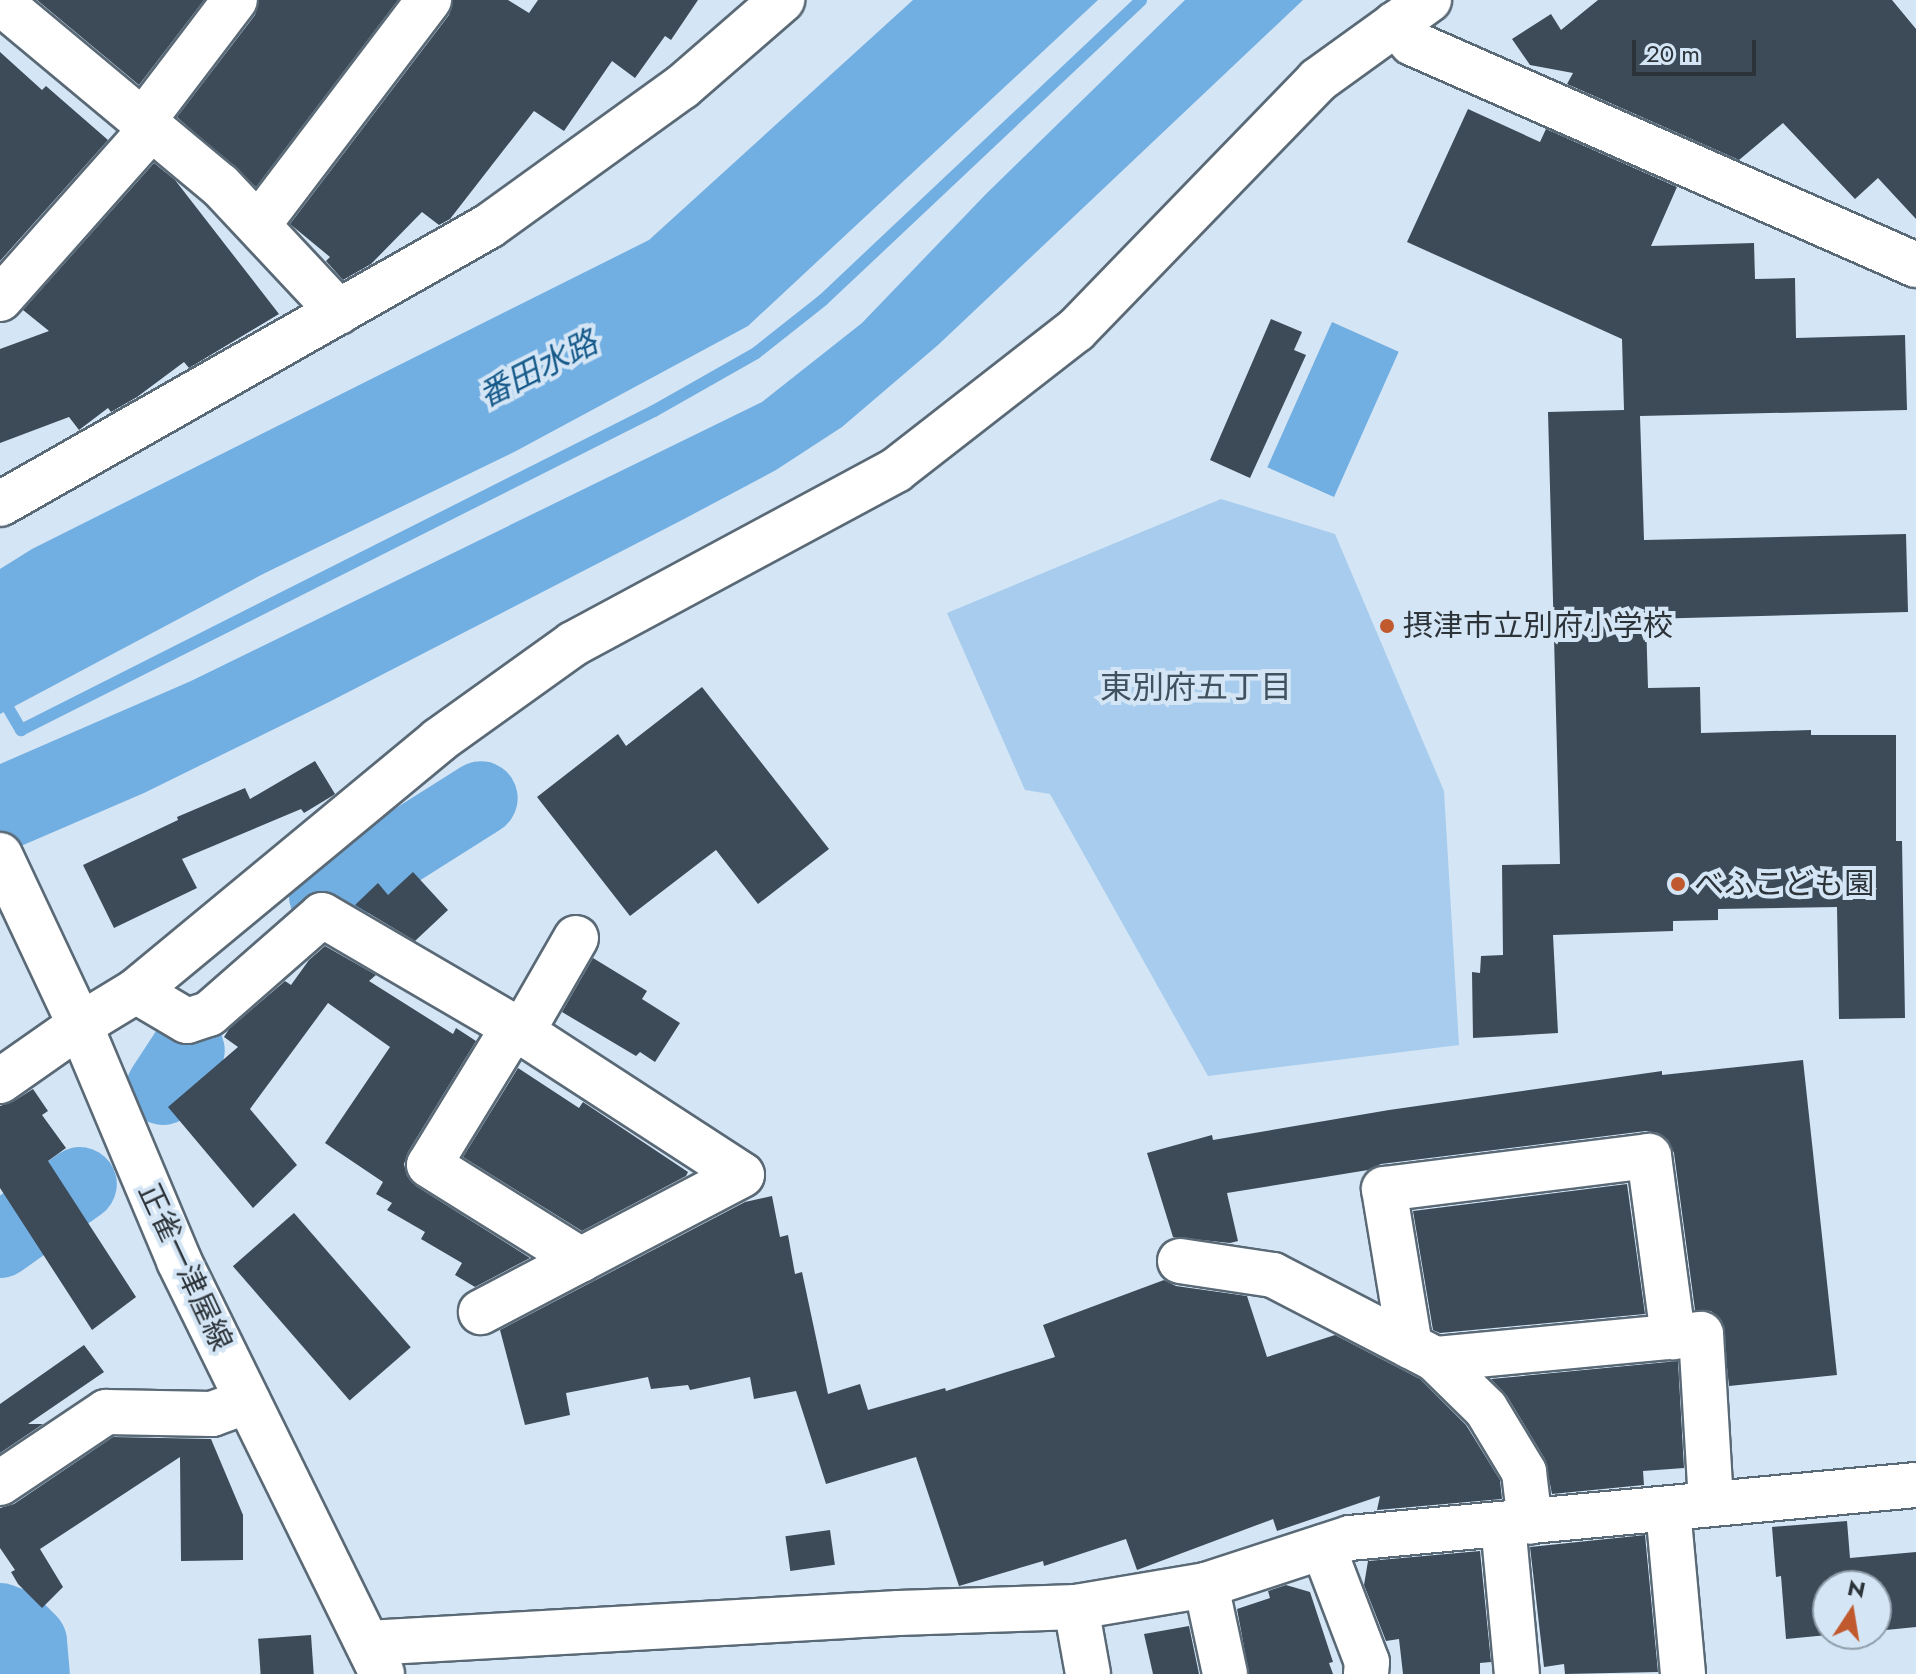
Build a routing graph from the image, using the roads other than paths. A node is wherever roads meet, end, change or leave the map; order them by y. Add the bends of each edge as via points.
1 (235, 0) edge
2 (429, 0) edge
3 (782, 0) edge
4 (9, 4) edge
5 (1412, 12) edge
6 (148, 124) junction
7 (258, 225) junction
8 (1916, 265) edge
9 (0, 299) edge
10 (339, 312) junction
11 (0, 504) edge
12 (5, 864) edge
13 (576, 938) dead end
14 (136, 991) junction
15 (80, 1025) junction
16 (522, 1032) junction
17 (0, 1081) edge
18 (581, 1260) junction
19 (1180, 1261) dead end
20 (481, 1312) dead end
21 (1673, 1337) junction
22 (1422, 1352) junction
23 (248, 1401) junction
24 (0, 1483) edge
25 (1916, 1485) edge
26 (1711, 1504) junction
27 (1668, 1509) junction
28 (1516, 1523) junction
29 (1323, 1547) junction
30 (1206, 1585) junction
31 (1076, 1607) junction
32 (375, 1658) edge
33 (1088, 1674) edge
34 (1225, 1674) edge
35 (1366, 1674) edge
36 (1517, 1674) edge
37 (1683, 1674) edge

1 - 6 street
2 - 7 street
3 - 10 street via 682,87 489,226
4 - 6 street
5 - 8 street via 1412,43
5 - 14 street via 1318,80 1076,330 896,470 573,644 439,740
6 - 7 street
6 - 9 street
7 - 10 street
10 - 11 street
12 - 15 street, 正雀一津屋線
13 - 16 street
14 - 15 street
14 - 16 street via 187,1021 209,1014 322,915
15 - 17 street
15 - 23 street, 正雀一津屋線 via 179,1261
16 - 18 street via 505,1041 429,1165
16 - 18 street via 742,1175
18 - 20 street
19 - 22 street via 1273,1275
21 - 22 street
21 - 22 street via 1649,1156 1384,1189
21 - 26 street via 1701,1334
22 - 28 street via 1486,1409 1524,1472
23 - 24 street via 212,1414 106,1412
23 - 32 street, 正雀一津屋線
25 - 26 street
26 - 27 street
27 - 28 street
27 - 37 street
28 - 29 street via 1350,1538
28 - 36 street
29 - 30 street
29 - 35 street via 1367,1662
30 - 31 street
30 - 34 street
31 - 32 street via 898,1613
31 - 33 street

